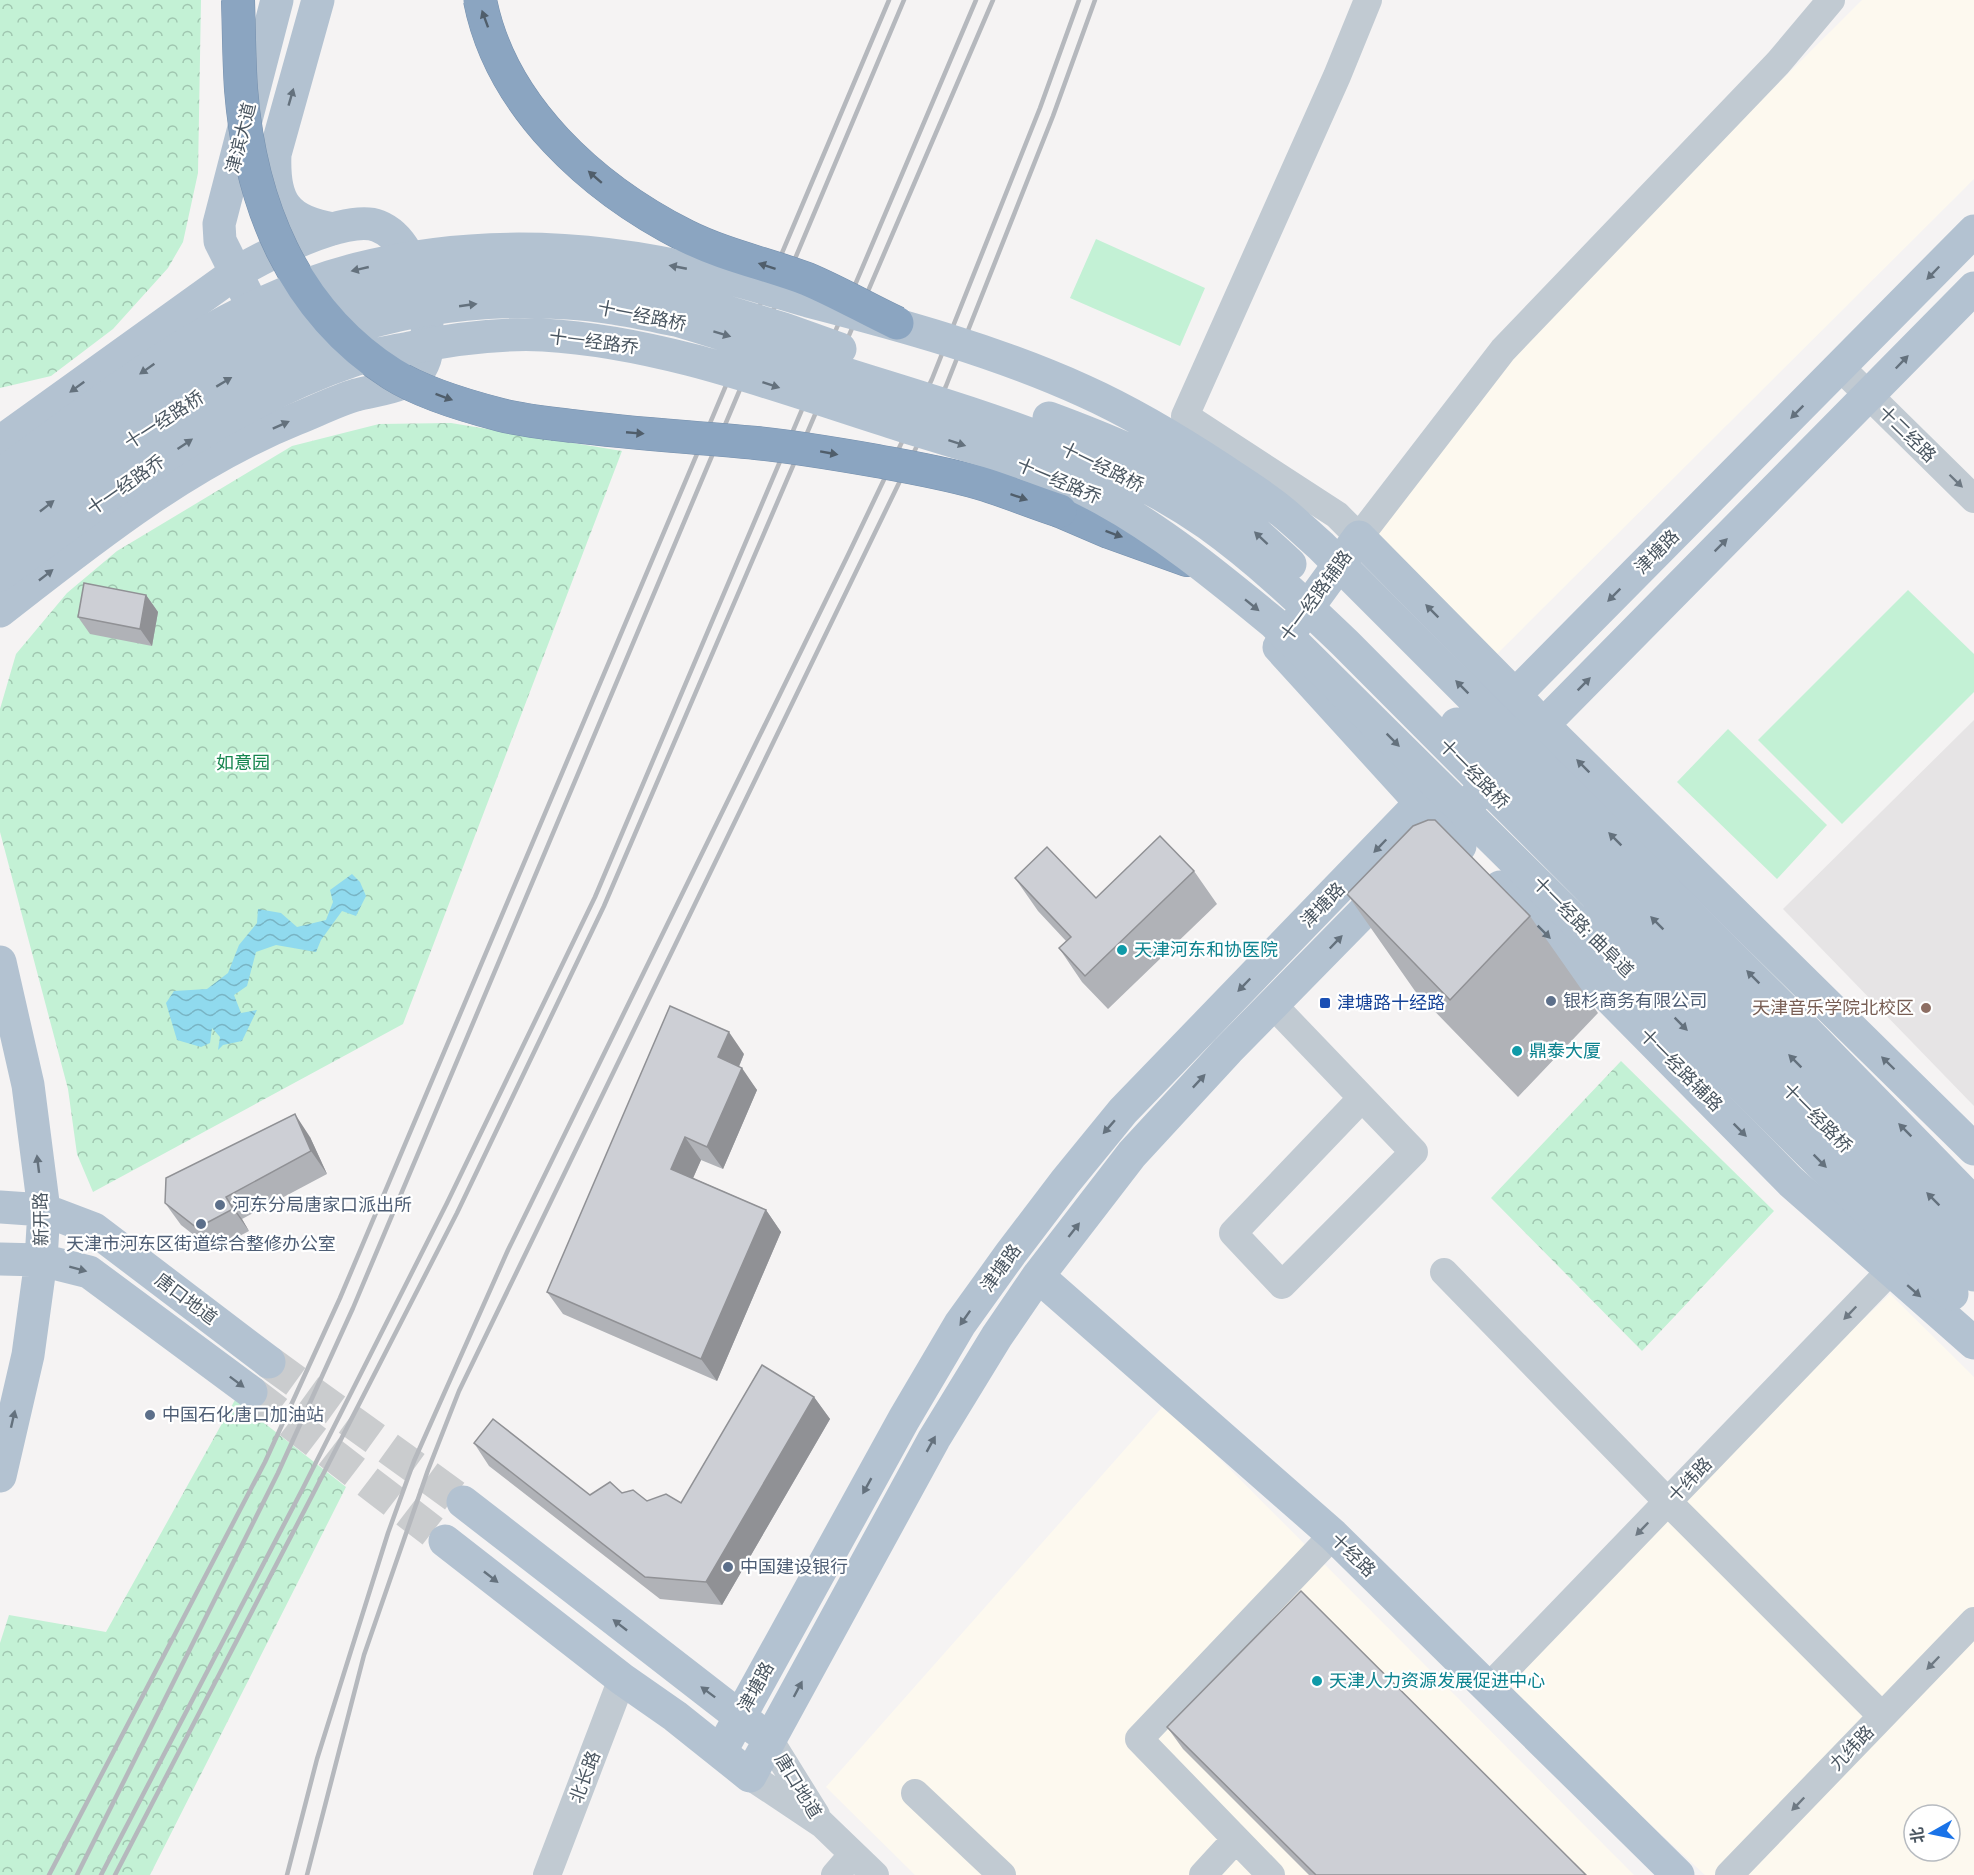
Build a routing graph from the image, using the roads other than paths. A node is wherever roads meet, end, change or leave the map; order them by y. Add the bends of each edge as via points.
1 (238, 0) edge
2 (277, 0) edge
3 (318, 0) edge
4 (480, 0) edge
5 (1368, 0) edge
6 (1831, 0) edge
7 (219, 224) junction
8 (333, 229) junction
9 (1974, 231) edge
10 (234, 274) junction
11 (1974, 288) edge
12 (175, 315) junction
13 (897, 323) junction
14 (1841, 368) junction
15 (1869, 396) junction
16 (314, 411) junction
17 (0, 442) edge
18 (0, 475) edge
19 (1974, 499) edge
20 (0, 507) edge
21 (1359, 537) junction
22 (0, 541) edge
23 (1207, 568) junction
24 (0, 575) edge
25 (0, 611) edge
26 (1515, 695) junction
27 (1543, 725) junction
28 (1421, 804) junction
29 (1444, 830) junction
30 (0, 962) edge
31 (1274, 1006) junction
32 (1362, 1098) junction
33 (1974, 1149) edge
34 (1974, 1203) edge
35 (0, 1207) edge
36 (44, 1210) junction
37 (1974, 1240) edge
38 (1011, 1252) junction
39 (0, 1259) edge
40 (41, 1260) junction
41 (1890, 1270) junction
42 (1444, 1272) dead end
43 (1038, 1276) junction
44 (1967, 1294) edge
45 (1974, 1343) edge
46 (269, 1362) tunnel mouth
47 (251, 1392) tunnel mouth
48 (0, 1476) edge
49 (463, 1502) tunnel mouth
50 (1668, 1502) junction
51 (1333, 1535) junction
52 (445, 1541) tunnel mouth
53 (1974, 1621) edge
54 (622, 1678) junction
55 (1488, 1688) junction
56 (740, 1716) junction
57 (1882, 1716) junction
58 (770, 1741) junction
59 (721, 1751) junction
60 (750, 1776) junction
61 (915, 1793) dead end
62 (822, 1824) junction
63 (1236, 1839) junction
64 (844, 1865) edge
65 (547, 1875) edge
66 (875, 1875) edge
67 (1002, 1875) edge
68 (1203, 1875) edge
69 (1271, 1875) edge
70 (1678, 1875) edge
71 (1729, 1875) edge

1 -> 23 highway, bridge via 241,90 249,149 270,224 291,268 318,308 355,346 394,375 437,395 503,416 618,432 757,443 914,468 984,485
2 - 7 main road, 津滨大道
8 -> 3 main road, 津滨大道 via 312,226 286,209 274,176 275,154
13 -> 4 highway, bridge via 807,279 687,237 602,184 560,146 517,89 498,55
5 - 21 street via 1185,416 1337,515
6 - 21 street via 1778,63 1503,350
7 - 10 main road, 津滨大道 via 220,241
7 - 12 main road via 204,279
8 - 10 main road via 293,243
8 - 16 main road via 376,225 401,244 414,269 422,300 428,352 422,367 396,386
9 -> 14 main road, 津塘路
10 - 12 main road
10 - 16 main road
15 -> 11 main road, 津塘路
12 -> 17 main road
13 -> 18 main road, bridge via 721,276 632,258 539,249 453,251 357,269 250,308 148,368
34 -> 13 main road, bridge via 1321,546 1271,503 1150,424 1085,392 1023,366
14 - 15 street, 十二经路
14 -> 26 main road, 津塘路
15 -> 19 street, 十二经路
27 -> 15 main road, 津塘路
25 -> 16 main road via 139,506 277,426
37 -> 20 main road, 十一经路桥, bridge via 1378,645 1244,522 1205,492 1167,470 1085,431 1016,405 657,291 558,279 470,279 361,300 243,343 179,379
26 -> 21 main road, 十一经路辅路
21 - 28 main road, 十一经路辅路 via 1279,647
22 -> 44 main road, 十一经路桥, bridge via 130,442 242,372 337,331 409,313 484,302 568,303 676,320 1008,425 1072,450 1160,495 1208,524 1292,592
24 -> 23 main road, 十一经路乔, bridge via 207,430 300,380 358,359 430,344 487,336 540,335 656,350 1003,458 1100,497
23 -> 44 main road, 十一经路; 曲阜道, bridge via 1274,623
26 - 27 main road, 十一经路辅路
26 - 28 main road, 津塘路
27 - 29 main road, 津塘路
33 -> 27 main road, 十一经路辅路
28 - 29 main road, 十一经路辅路
28 -> 38 main road, 津塘路 via 1130,1103
31 -> 29 main road, 津塘路
29 -> 41 main road, 十一经路辅路 via 1791,1182
36 -> 30 main road, 新开路 via 28,1084
31 - 32 street
43 -> 31 main road, 津塘路 via 1132,1154
32 - 32 street via 1414,1152 1282,1285 1233,1233
35 - 36 main road, 唐口地道
36 - 40 main road, 新开路
36 - 46 main road, 唐口地道 via 94,1229
38 - 43 street, 十经路
38 -> 56 main road, 津塘路 via 960,1324 904,1419
39 - 40 main road, 唐口地道
40 -> 47 main road, 唐口地道 via 89,1272
48 -> 40 main road, 新开路 via 28,1355
41 -> 45 main road, 十一经路辅路
41 -> 50 street, 十纬路
42 - 50 street
43 - 51 main road, 十经路
58 -> 43 main road, 津塘路 via 934,1439
56 -> 49 main road, 唐口地道
50 -> 55 street, 十纬路
50 - 57 street
51 - 55 main road, 十经路
51 - 63 street via 1139,1739
52 -> 54 main road, 唐口地道
53 -> 57 street, 九纬路
54 - 59 main road, 唐口地道
54 - 65 street, 北长路
55 - 70 main road, 十经路
56 - 58 main road, 唐口地道
56 - 59 main road, 津塘路
57 -> 71 street, 九纬路
58 - 60 main road, 津塘路
58 - 62 street, 唐口地道
59 - 60 main road, 唐口地道
60 - 62 street, 唐口地道
61 - 67 street
62 - 64 street
63 - 68 street
63 - 69 street
64 - 66 street

